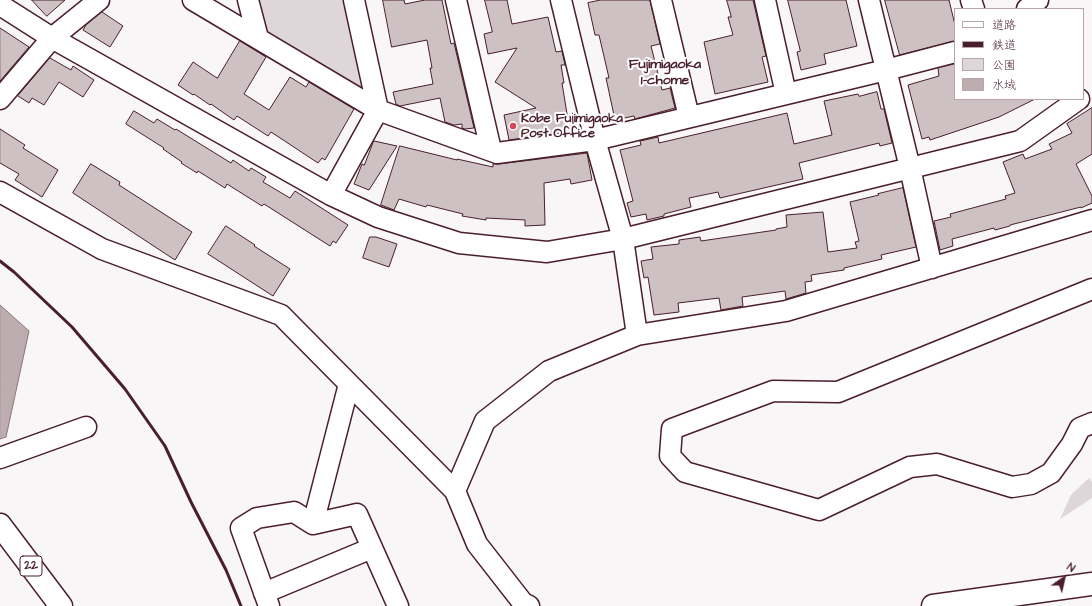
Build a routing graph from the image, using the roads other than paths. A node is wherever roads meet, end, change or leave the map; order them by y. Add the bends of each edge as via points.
1 (98, 0) edge
2 (193, 0) edge
3 (248, 0) edge
4 (354, 0) edge
5 (456, 0) edge
6 (561, 0) edge
7 (661, 0) edge
8 (765, 0) edge
9 (869, 0) edge
10 (1038, 0) edge
11 (0, 5) edge
12 (1028, 8) edge
13 (52, 38) junction
14 (258, 38) junction
15 (954, 52) edge
16 (886, 70) junction
17 (786, 94) junction
18 (0, 99) edge
19 (1078, 100) edge
20 (378, 110) junction
21 (689, 117) junction
22 (595, 140) junction
23 (491, 150) junction
24 (910, 168) junction
25 (0, 192) edge
26 (331, 195) junction
27 (1092, 220) edge
28 (623, 239) junction
29 (932, 268) junction
30 (1092, 289) edge
31 (637, 335) junction
32 (349, 384) junction
33 (1092, 423) edge
34 (86, 428) dead end
35 (0, 458) edge
36 (455, 491) junction
37 (313, 524) junction
38 (0, 526) edge
39 (372, 548) junction
40 (1091, 583) edge
41 (267, 600) edge
42 (61, 606) edge
43 (398, 606) edge
44 (529, 606) edge
45 (933, 606) edge

1 - 13 street
2 - 14 street
3 - 14 street
4 - 20 street
5 - 23 street
6 - 22 street
7 - 21 street
8 - 17 street
9 - 16 street
10 - 12 street
11 - 13 street
13 - 18 street
13 - 26 street
14 - 20 street
15 - 16 street
16 - 17 street
16 - 24 street
17 - 21 street
19 - 24 street via 1020,141
20 - 23 street
20 - 26 street
21 - 22 street
22 - 23 street via 497,153
22 - 28 street
24 - 28 street
24 - 29 street
25 - 32 street via 102,249 281,315
26 - 28 street via 378,217 459,243 547,252
27 - 29 street
28 - 31 street
29 - 31 street via 786,311
30 - 33 street via 838,392 773,391 672,429 670,456 685,472 819,510 910,467 937,464 1012,487 1031,484 1051,473 1080,428
31 - 36 street via 549,371 485,421
32 - 36 street
32 - 37 street
34 - 35 street
36 - 44 street via 478,544 523,603
37 - 39 street via 357,514
37 - 41 street via 294,512 256,518 241,528
38 - 42 main road, 22
39 - 41 street
39 - 43 street
40 - 45 main road

